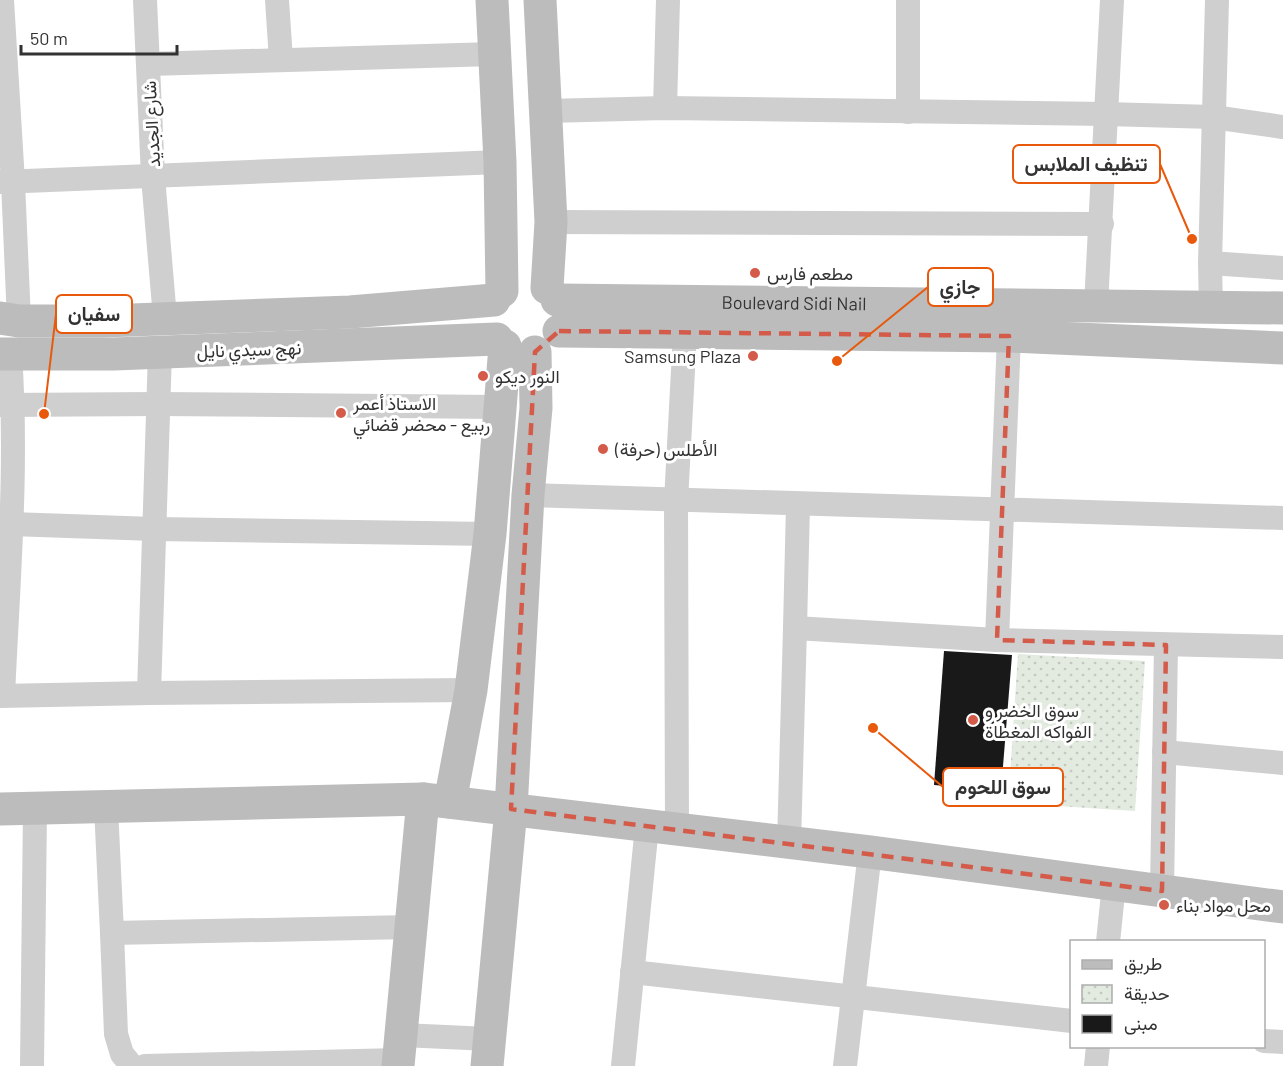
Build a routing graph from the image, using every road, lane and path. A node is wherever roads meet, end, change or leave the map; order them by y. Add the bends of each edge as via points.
1 (2, 0) edge
2 (144, 0) edge
3 (277, 0) edge
4 (492, 0) edge
5 (540, 0) edge
6 (668, 0) edge
7 (908, 0) edge
8 (1112, 0) edge
9 (1217, 0) edge
10 (494, 54) junction
11 (281, 60) junction
12 (148, 64) junction
13 (665, 108) junction
14 (547, 111) junction
15 (908, 112) junction
16 (1106, 114) junction
17 (1213, 117) junction
18 (1283, 127) edge
19 (500, 162) junction
20 (153, 177) junction
21 (7, 182) edge
22 (551, 222) junction
23 (1102, 225) junction
24 (1210, 263) junction
25 (1283, 268) edge
26 (498, 295) junction
27 (1096, 305) junction
28 (1283, 308) edge
29 (1211, 309) junction
30 (165, 318) junction
31 (10, 319) edge
32 (533, 326) junction
33 (685, 333) junction
34 (1009, 336) junction
35 (1283, 348) edge
36 (160, 352) junction
37 (5, 354) edge
38 (158, 404) junction
39 (7, 405) edge
40 (500, 407) junction
41 (528, 495) junction
42 (676, 501) junction
43 (798, 505) junction
44 (1002, 510) junction
45 (1283, 518) edge
46 (11, 524) junction
47 (154, 529) junction
48 (490, 534) junction
49 (795, 627) junction
50 (997, 640) junction
51 (1166, 645) junction
52 (1283, 647) edge
53 (471, 690) junction
54 (149, 693) junction
55 (1, 696) edge
56 (1164, 752) junction
57 (1283, 763) edge
58 (436, 801) junction
59 (106, 807) junction
60 (0, 809) edge
61 (35, 809) junction
62 (511, 809) junction
63 (662, 828) junction
64 (789, 843) junction
65 (870, 852) junction
66 (1114, 884) junction
67 (1162, 891) junction
68 (1283, 907) edge
69 (410, 927) junction
70 (112, 933) junction
71 (1108, 940) edge
72 (632, 972) junction
73 (854, 996) junction
74 (1070, 1021) edge
75 (1265, 1041) edge
76 (1283, 1042) edge
77 (1098, 1048) edge
78 (488, 1053) edge
79 (400, 1054) edge
80 (32, 1066) edge
81 (132, 1066) edge
82 (145, 1066) edge
83 (622, 1066) edge
84 (845, 1066) edge
85 (1096, 1066) edge

1 - 21 street
2 - 12 street, شارع الجديد
3 - 11 street
4 - 10 street
5 - 14 street
6 - 13 street
7 - 15 street
8 - 16 street
9 - 17 street
10 - 11 street
10 - 19 street
11 - 12 street
12 - 20 street, شارع الجديد
13 - 14 street
13 - 15 street
14 - 22 street
15 - 16 street
16 - 17 street
16 - 23 street
17 - 18 street
17 - 24 street
19 - 20 street
19 - 26 street
20 - 21 street
20 - 30 street, شارع الجديد
21 - 31 street
22 - 23 street
22 - 32 street
23 - 27 street
24 - 25 street
24 - 29 street
26 - 30 street, نهج سيدي نايل via 350,312
26 - 32 street via 490,320 492,330
26 - 32 street, نهج سيدي نايل via 519,282 529,281
27 - 29 street, Boulevard Sidi Nail
27 - 32 street, Boulevard Sidi Nail
28 - 29 street, Boulevard Sidi Nail
30 - 31 street, نهج سيدي نايل
32 - 33 street, Boulevard Sidi Nail
32 - 36 street, نهج سيدي نايل
32 - 40 street
32 - 41 street via 536,408
33 - 34 street, Boulevard Sidi Nail
33 - 42 street
34 - 35 street, Boulevard Sidi Nail
34 - 44 street
36 - 37 street, نهج سيدي نايل
36 - 38 street
37 - 39 street
38 - 39 street
38 - 40 street
38 - 47 street
39 - 46 street via 14,491
40 - 48 street
41 - 42 street
41 - 62 street
42 - 43 street
42 - 63 street
43 - 44 street
43 - 49 street
44 - 45 street
44 - 50 street
46 - 47 street
46 - 55 street
47 - 48 street
47 - 54 street
48 - 53 street
49 - 50 street
49 - 64 street
50 - 51 street
51 - 52 street
51 - 56 street
53 - 54 street
53 - 58 street
54 - 55 street
56 - 57 street
56 - 67 street
58 - 59 street
58 - 62 street
58 - 69 street
59 - 61 street
59 - 70 street
60 - 61 street
61 - 80 street
62 - 63 street
62 - 78 street
63 - 64 street
63 - 72 street
64 - 65 street
65 - 66 street
65 - 73 street
66 - 67 street
66 - 71 street
67 - 68 street
69 - 70 street
69 - 79 street
70 - 81 street via 116,1034 122,1054
72 - 73 street
72 - 83 street
73 - 74 street
73 - 84 street
75 - 76 street
77 - 85 street
78 - 79 street
79 - 82 street

